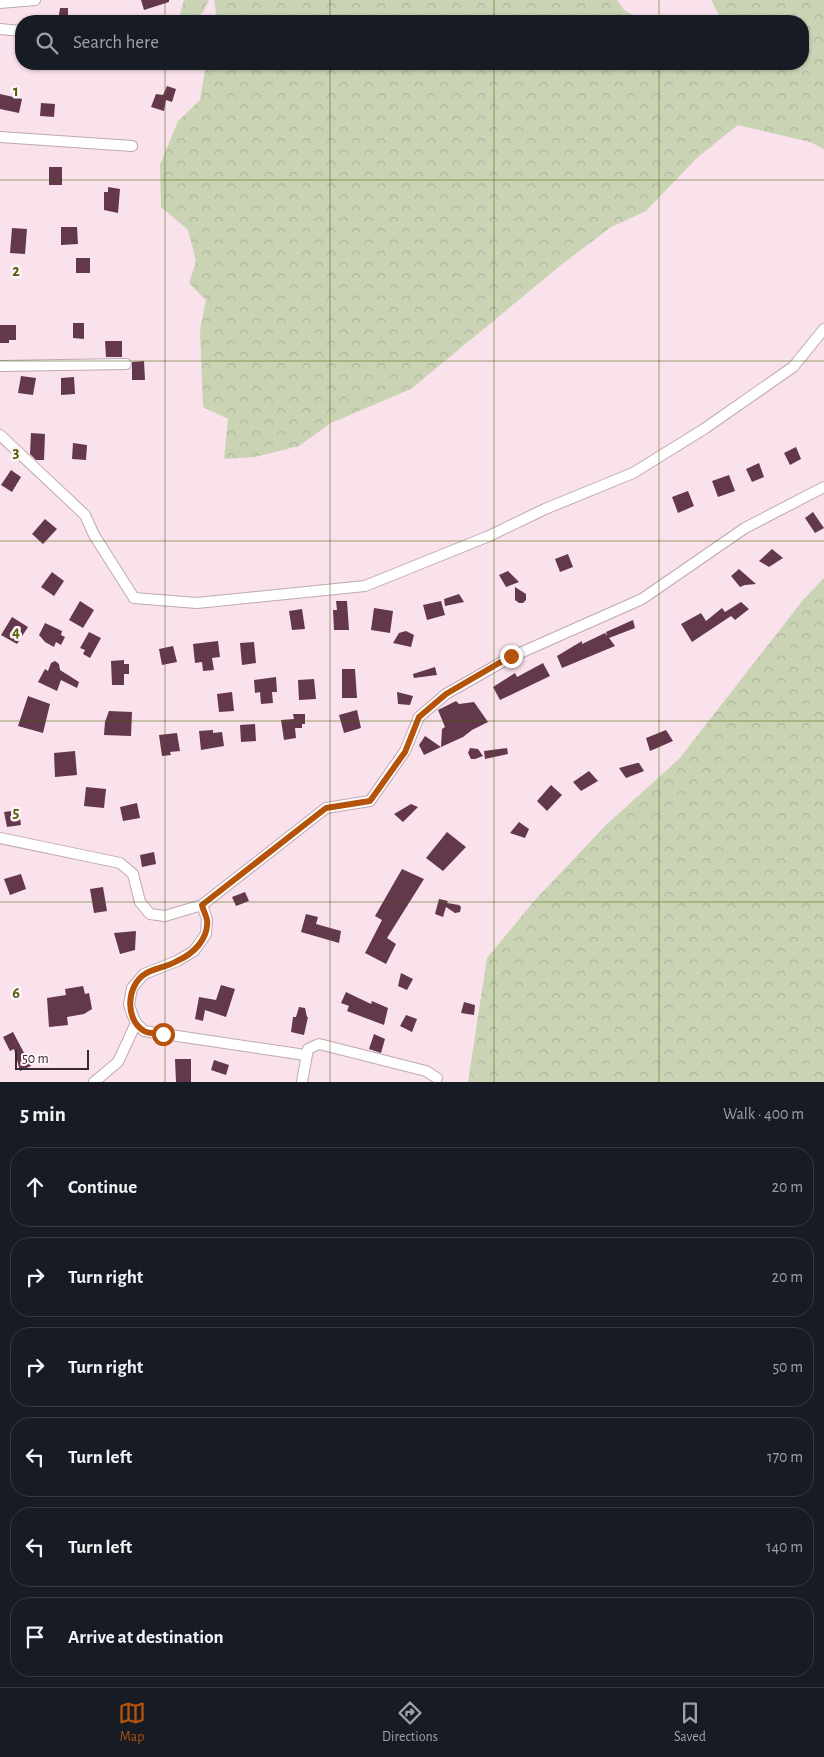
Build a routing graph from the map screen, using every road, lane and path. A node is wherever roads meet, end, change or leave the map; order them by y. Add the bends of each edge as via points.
1 (35, 0) edge
2 (0, 3) edge
3 (0, 29) edge
4 (15, 30) edge
5 (0, 137) edge
6 (132, 146) dead end
7 (824, 329) edge
8 (126, 364) dead end
9 (0, 366) edge
10 (0, 436) edge
11 (824, 487) edge
12 (0, 838) edge
13 (202, 905) junction
14 (136, 1023) junction
15 (306, 1055) junction
16 (438, 1078) dead end
17 (94, 1082) edge
18 (302, 1082) edge

1 - 2 street
3 - 4 street
5 - 6 street
7 - 10 street via 793,367 704,429 633,473 364,586 197,602 134,598 85,516
8 - 9 street
11 - 13 street via 745,528 642,599 511,656 446,694 419,717 405,752 370,801 326,808
12 - 13 street via 120,863 133,874 140,902 150,914 165,916
13 - 14 street via 207,919 206,934 194,951 177,962 144,974 132,988 129,1004
14 - 15 street via 144,1032
14 - 17 street via 118,1062
15 - 16 street via 308,1050 319,1044 426,1071
15 - 18 street

